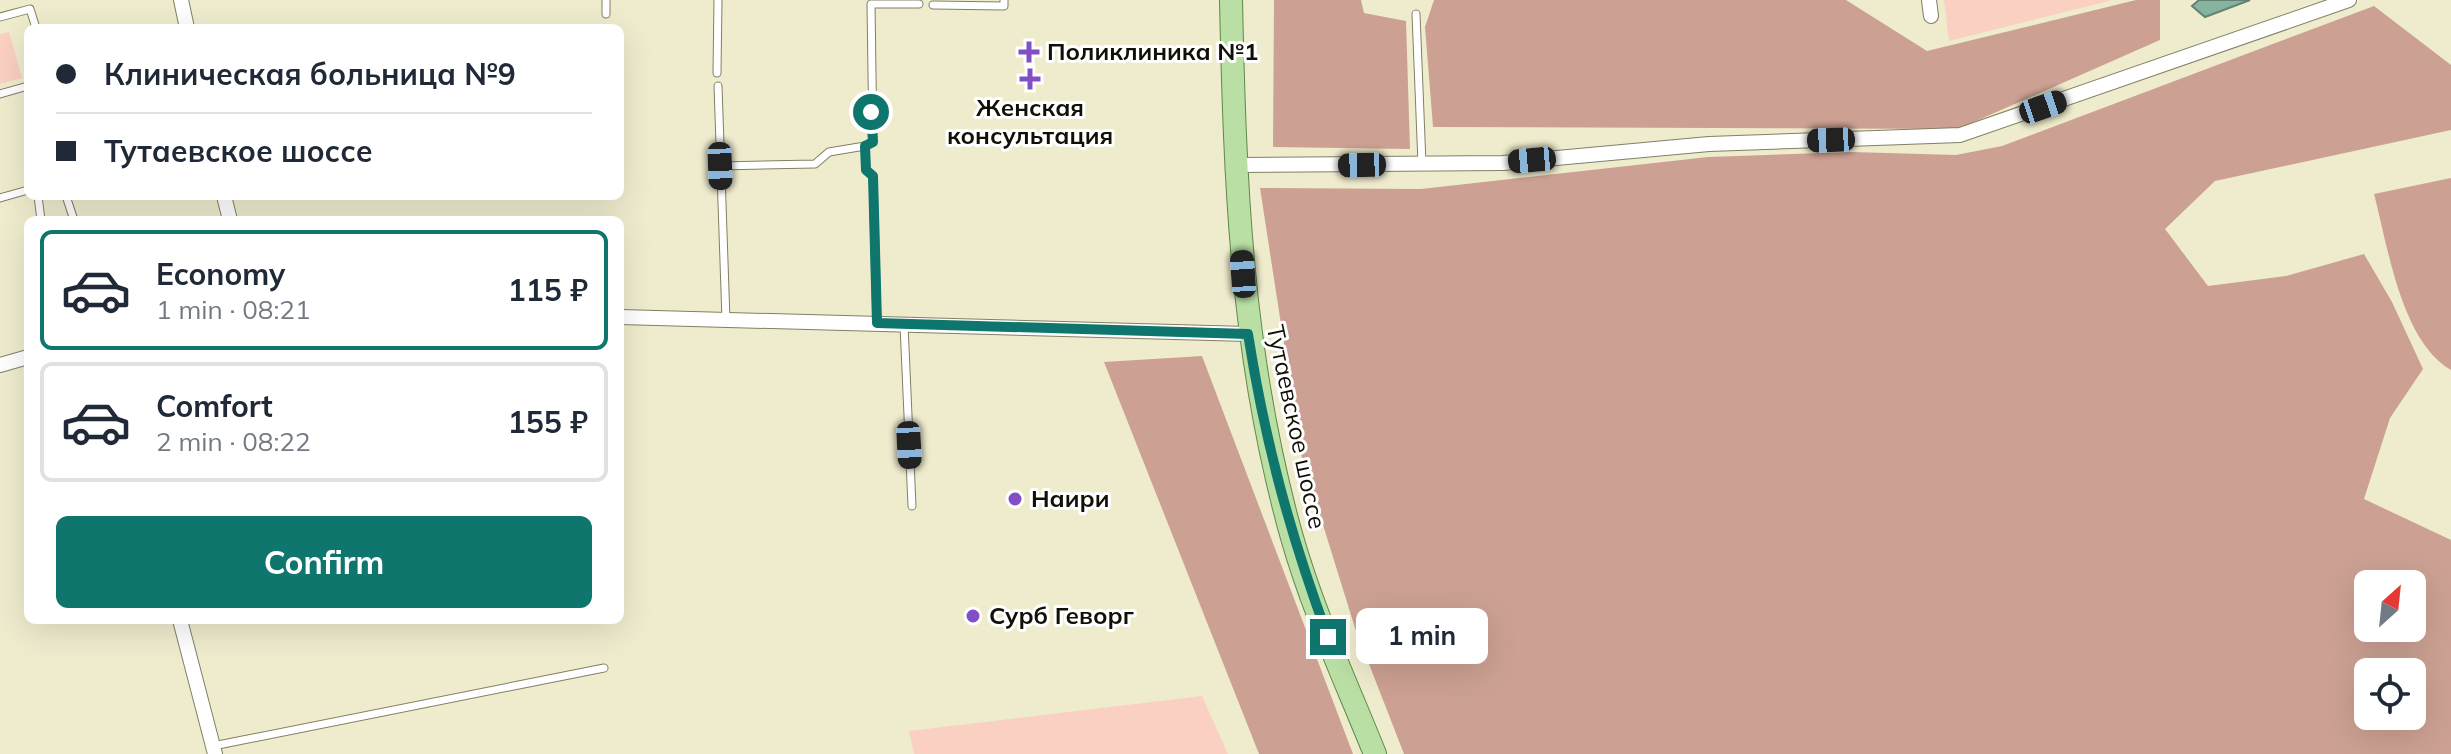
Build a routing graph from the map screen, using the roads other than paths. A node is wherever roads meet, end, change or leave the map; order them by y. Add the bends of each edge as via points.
1 (27, 0) edge
2 (181, 0) edge
3 (606, 0) edge
4 (718, 0) edge
5 (1004, 0) edge
6 (1231, 0) edge
7 (1929, 0) edge
8 (2349, 0) edge
9 (919, 4) dead end
10 (933, 5) dead end
11 (30, 9) junction
12 (606, 14) dead end
13 (1416, 14) dead end
14 (1931, 16) dead end
15 (0, 17) edge
16 (35, 24) edge
17 (186, 24) edge
18 (717, 73) dead end
19 (718, 86) dead end
20 (24, 87) edge
21 (0, 94) edge
22 (865, 146) junction
23 (1422, 164) junction
24 (1234, 165) junction
25 (720, 166) junction
26 (24, 191) edge
27 (0, 198) edge
28 (624, 317) edge
29 (726, 320) junction
30 (877, 323) junction
31 (904, 323) junction
32 (1248, 334) junction
33 (24, 358) edge
34 (0, 365) edge
35 (912, 506) dead end
36 (181, 624) edge
37 (604, 668) dead end
38 (214, 750) edge
39 (1375, 754) edge

1 - 11 lane
2 - 17 street
3 - 12 lane
4 - 18 lane
5 - 10 lane via 1004,6
6 - 24 main road, Тутаевское шоссе
7 - 14 street
8 - 23 street via 1960,135 1709,144 1503,163
9 - 22 lane via 871,4 873,142
11 - 15 lane
11 - 16 lane
13 - 23 lane
19 - 25 lane
20 - 21 lane
22 - 25 lane via 829,152 815,164
22 - 30 lane via 866,170 873,176
23 - 24 street
24 - 32 main road, Тутаевское шоссе
25 - 29 lane
26 - 27 lane
28 - 29 street
29 - 30 street
30 - 31 street
31 - 32 street
31 - 35 lane
32 - 39 main road, Тутаевское шоссе via 1291,537
33 - 34 street
36 - 38 street
37 - 38 lane

